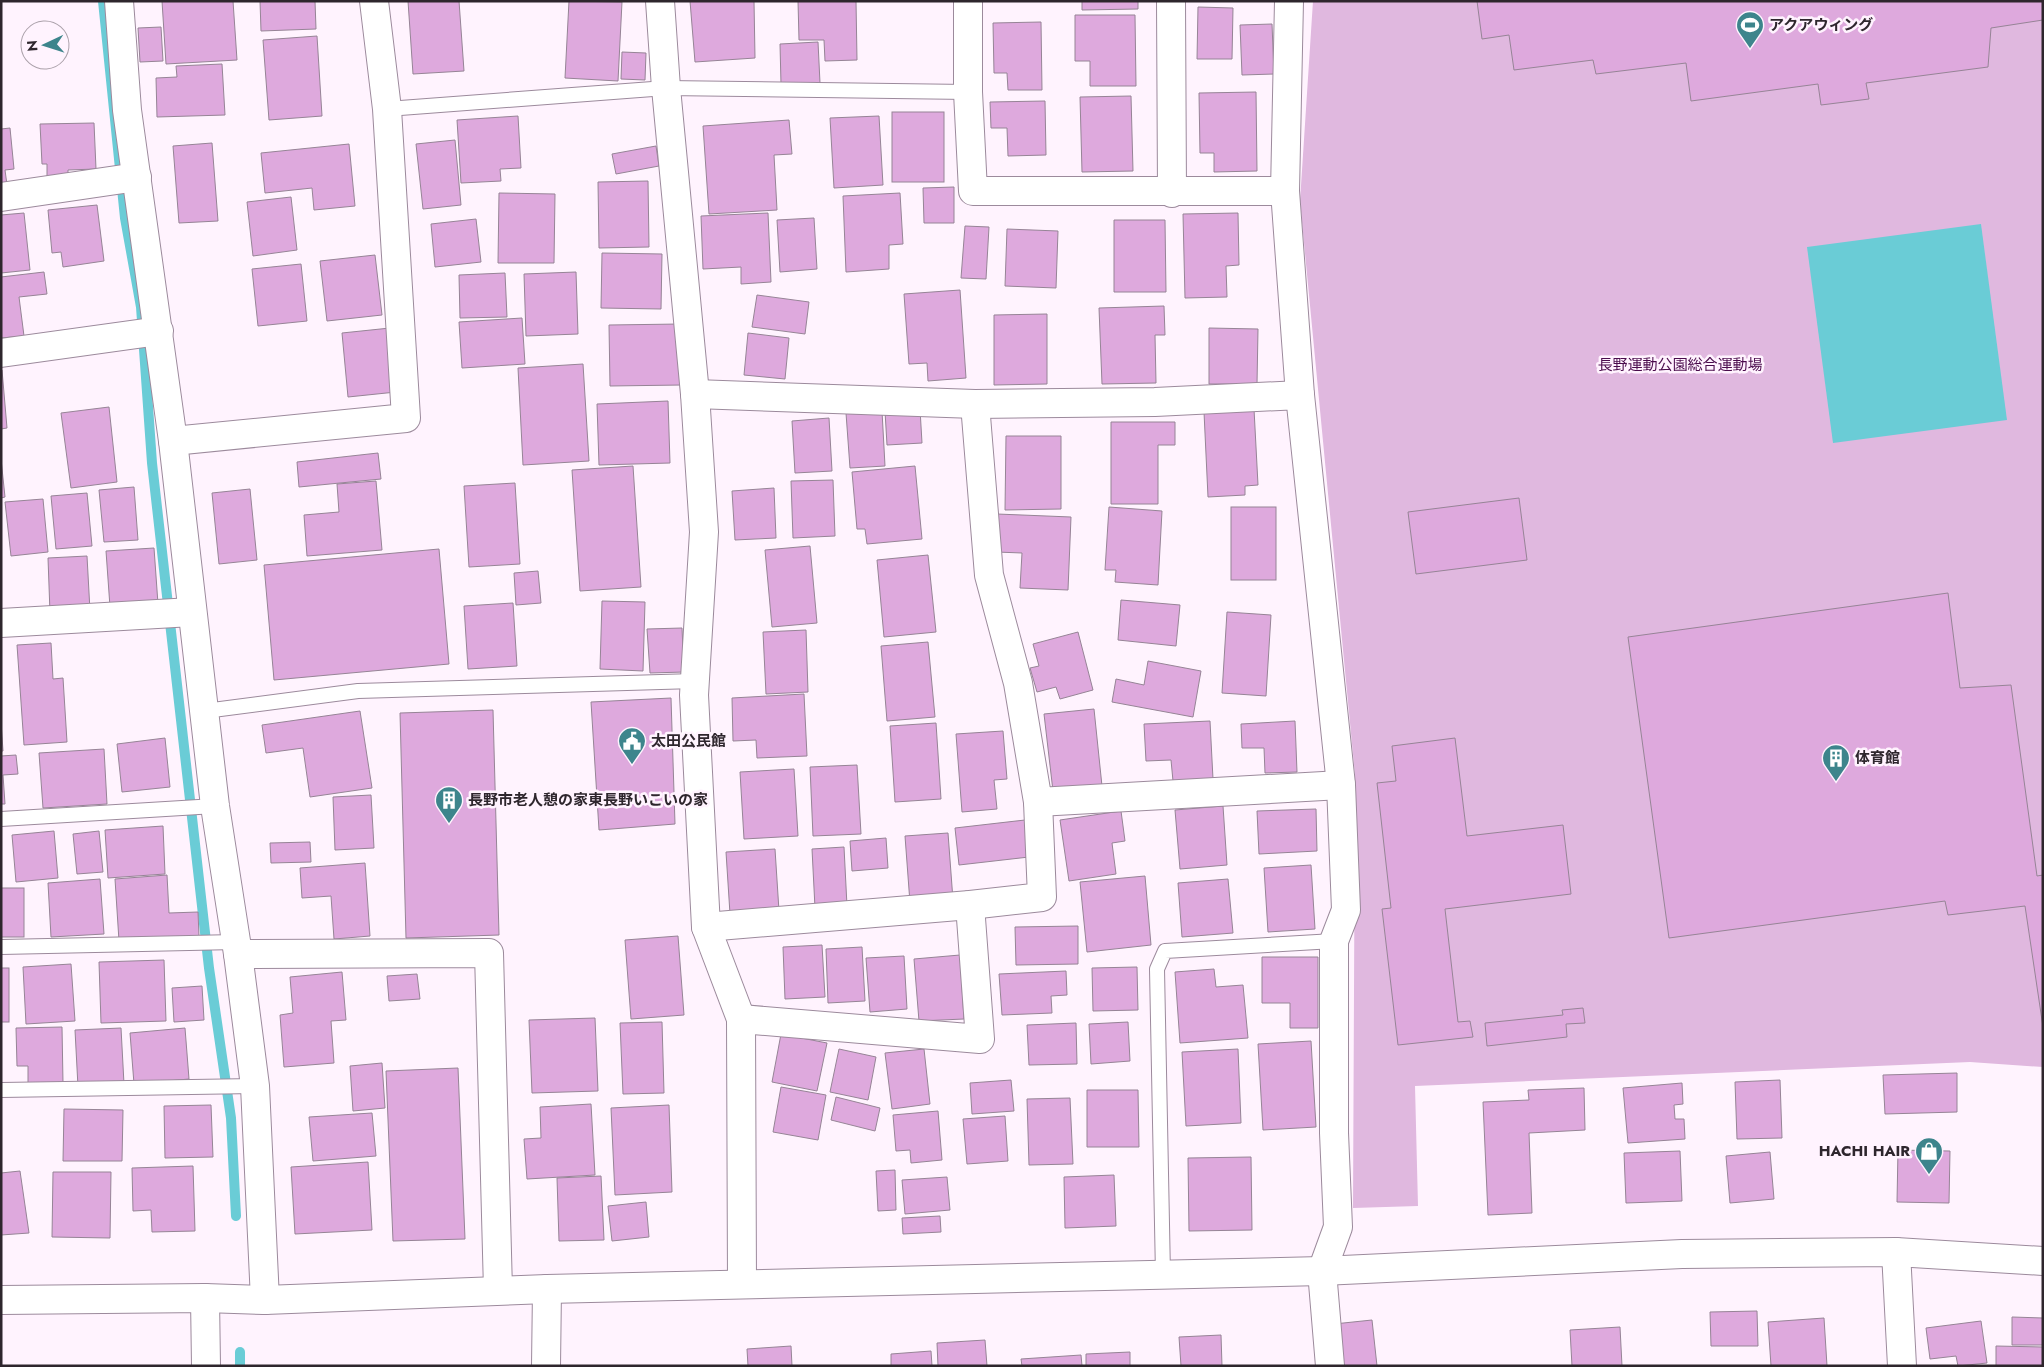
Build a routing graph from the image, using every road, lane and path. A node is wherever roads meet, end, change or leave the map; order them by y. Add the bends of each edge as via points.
1 (119, 1) edge
2 (374, 1) edge
3 (660, 1) edge
4 (968, 1) edge
5 (1171, 1) edge
6 (1289, 1) edge
7 (666, 88) junction
8 (968, 92) junction
9 (386, 109) junction
10 (124, 179) junction
11 (1285, 191) junction
12 (1172, 193) junction
13 (1, 197) edge
14 (146, 333) junction
15 (1, 353) edge
16 (695, 394) junction
17 (1300, 395) junction
18 (975, 404) junction
19 (173, 441) junction
20 (188, 612) junction
21 (1, 623) edge
22 (695, 681) junction
23 (205, 711) junction
24 (1342, 785) junction
25 (1038, 802) junction
26 (209, 806) junction
27 (1, 819) edge
28 (970, 905) junction
29 (706, 927) junction
30 (1334, 942) junction
31 (233, 946) junction
32 (1, 947) edge
33 (741, 1019) junction
34 (250, 1086) junction
35 (1, 1090) edge
36 (1896, 1252) junction
37 (2043, 1261) edge
38 (1322, 1271) junction
39 (1163, 1275) junction
40 (742, 1284) junction
41 (547, 1289) junction
42 (498, 1290) junction
43 (205, 1298) junction
44 (1, 1300) edge
45 (265, 1300) junction
46 (206, 1366) edge
47 (546, 1366) edge
48 (1330, 1366) edge
49 (1902, 1366) edge

1 - 10 street via 127,110
2 - 9 street
3 - 7 street
4 - 8 street
5 - 12 street
6 - 11 street
7 - 8 lane
7 - 9 lane
7 - 16 street
8 - 12 street via 973,191
9 - 19 street via 406,418
10 - 13 street
10 - 14 street
11 - 12 street
11 - 17 street
14 - 15 street
14 - 19 street
16 - 18 street
16 - 22 street via 704,532
17 - 18 street via 1155,402
17 - 24 street
18 - 25 street via 989,575 1018,683
19 - 20 street
20 - 21 street
20 - 23 street
22 - 23 lane via 358,691
22 - 29 street
23 - 26 street
24 - 25 street
24 - 30 street via 1346,910
25 - 28 street via 1042,896
26 - 27 lane
26 - 31 street
28 - 29 street
28 - 33 street via 980,1040
29 - 33 street
30 - 38 street via 1334,1133 1338,1227
30 - 39 lane via 1165,951 1157,969
31 - 32 lane
31 - 34 street
31 - 42 street via 489,954
33 - 40 street
34 - 35 lane
34 - 45 street
36 - 37 street
36 - 38 street via 1682,1254
36 - 49 street
38 - 39 street
38 - 48 street
39 - 40 street
40 - 41 street
41 - 42 street
41 - 47 street
42 - 45 street
43 - 44 street
43 - 45 street
43 - 46 street

